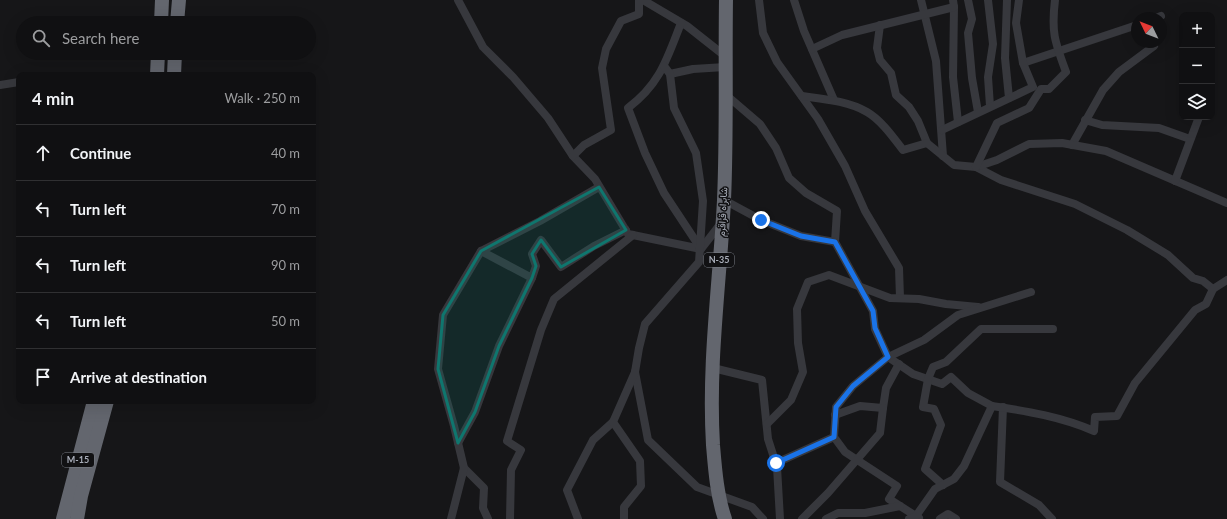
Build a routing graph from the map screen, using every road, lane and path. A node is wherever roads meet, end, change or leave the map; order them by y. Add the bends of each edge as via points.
1 (162, 0) edge
2 (179, 0) edge
3 (458, 0) edge
4 (639, 0) edge
5 (643, 0) edge
6 (726, 0) edge
7 (759, 0) edge
8 (794, 0) edge
9 (922, 0) edge
10 (968, 0) edge
11 (988, 0) edge
12 (1007, 0) edge
13 (1020, 0) edge
14 (1055, 0) edge
15 (953, 3) edge
16 (925, 14) junction
17 (161, 16) edge
18 (178, 16) edge
19 (681, 23) junction
20 (880, 25) junction
21 (1131, 27) edge
22 (812, 48) junction
23 (1151, 48) edge
24 (1059, 52) junction
25 (158, 60) edge
26 (175, 60) edge
27 (725, 61) junction
28 (1023, 63) junction
29 (664, 66) junction
30 (157, 72) edge
31 (174, 72) edge
32 (670, 74) junction
33 (16, 82) edge
34 (0, 85) edge
35 (725, 94) junction
36 (802, 96) junction
37 (1009, 98) junction
38 (834, 100) junction
39 (990, 106) junction
40 (978, 112) junction
41 (1085, 120) junction
42 (1197, 120) edge
43 (958, 122) junction
44 (942, 130) junction
45 (1190, 139) junction
46 (927, 143) junction
47 (1072, 145) junction
48 (573, 156) junction
49 (943, 156) junction
50 (976, 167) junction
51 (1175, 181) junction
52 (599, 187) junction
53 (724, 200) junction
54 (1227, 203) edge
55 (722, 222) junction
56 (626, 230) junction
57 (633, 235) junction
58 (835, 242) junction
59 (701, 249) junction
60 (481, 251) junction
61 (532, 278) junction
62 (1227, 280) edge
63 (858, 286) junction
64 (1213, 289) junction
65 (1031, 292) dead end
66 (900, 298) junction
67 (982, 307) junction
68 (1053, 329) dead end
69 (888, 357) junction
70 (899, 364) junction
71 (713, 368) junction
72 (635, 372) junction
73 (928, 379) junction
74 (93, 404) edge
75 (106, 404) edge
76 (992, 406) junction
77 (1003, 407) junction
78 (884, 408) junction
79 (835, 415) junction
80 (613, 422) junction
81 (767, 424) junction
82 (834, 437) junction
83 (458, 443) junction
84 (857, 460) junction
85 (776, 463) junction
86 (464, 468) junction
87 (943, 484) junction
88 (719, 495) junction
89 (900, 506) junction
90 (915, 518) edge
91 (63, 519) edge
92 (77, 519) edge
93 (451, 519) edge
94 (488, 519) edge
95 (510, 519) edge
96 (578, 519) edge
97 (624, 519) edge
98 (725, 519) edge
99 (763, 519) edge
100 (780, 519) edge
101 (802, 519) edge
102 (826, 519) edge
103 (940, 519) edge
104 (956, 519) edge
105 (1052, 519) edge

1 - 17 highway
2 - 18 highway
3 - 48 street via 483,47 548,118
4 - 48 street via 639,14 621,22 606,49 602,68 610,130 584,145
5 - 19 street
6 - 27 highway, شاہراہ قراقرم / N-35
7 - 36 street via 763,33 776,62
8 - 22 street
9 - 16 street
10 - 40 street via 972,19 968,33 972,78
11 - 39 street via 993,44 988,77
12 - 37 street via 1005,58
13 - 28 street via 1016,23
14 - 24 street via 1052,23
15 - 16 street
15 - 43 street via 953,77
16 - 20 street
16 - 44 street via 936,61
19 - 27 street
19 - 29 street
20 - 22 street via 842,35
20 - 46 street via 877,48 880,60 891,73 896,95 909,107
21 - 24 street
22 - 38 street
23 - 41 street via 1119,72 1103,90
24 - 28 street
24 - 50 street via 1066,72 1049,89 1041,89 1029,108 997,123
25 - 30 highway
26 - 31 highway
27 - 32 street
27 - 35 highway, شاہراہ قراقرم / N-35
28 - 37 street via 1033,87
29 - 32 street
29 - 59 street via 644,96 628,108 664,193
32 - 59 street via 674,108 696,153 703,201
33 - 34 street
35 - 53 highway, شاہراہ قراقرم / N-35
35 - 58 street via 760,124 776,148 789,178 806,193 837,211
36 - 38 street
36 - 66 street via 845,166 865,211 899,268
37 - 39 street
38 - 46 street via 868,112 903,150
39 - 40 street
40 - 43 street
41 - 45 street via 1102,125 1159,128
41 - 47 street
42 - 45 street
43 - 44 street
44 - 49 street
45 - 51 street
46 - 49 street
47 - 50 street via 1029,144
47 - 51 street via 1106,151
48 - 52 street via 595,179
49 - 50 street via 954,165
50 - 64 street via 1001,180 1075,204 1127,230 1168,255 1193,278 1203,281
51 - 54 street
52 - 56 street
52 - 60 street
53 - 55 highway, شاہراہ قراقرم / N-35
53 - 58 street via 761,220 801,236
55 - 59 street
55 - 71 highway, شاہراہ قراقرم / N-35
56 - 57 street via 628,234
56 - 61 street via 583,252 562,267 541,240 532,254 536,266
57 - 59 street
57 - 95 street via 554,300 551,306 541,330 508,441 521,450 511,470
58 - 63 street
59 - 72 street via 699,262 645,324
60 - 61 street
60 - 83 street via 443,315 438,369
61 - 83 street via 499,346 475,412
62 - 64 street
63 - 66 street via 890,298
63 - 69 street via 873,311 875,328
63 - 81 street via 829,275 808,282 797,309 798,343 804,372 791,400
64 - 77 street via 1206,304 1195,310 1135,383 1117,416 1095,417 1094,431 1077,423
65 - 67 street
66 - 67 street
67 - 69 street via 958,315 924,340
68 - 73 street via 981,329 946,362 933,367
69 - 70 street
69 - 79 street via 853,386 836,407
70 - 73 street via 913,374
70 - 78 street via 886,388
71 - 81 street via 762,380
71 - 88 highway, شاہراہ قراقرم / N-35 via 711,408 714,465
72 - 80 street
72 - 88 street via 648,440 697,488
73 - 76 street via 942,384 951,378 968,393
73 - 87 street via 923,407 934,409 941,425 925,469
74 - 91 highway, M-15
75 - 92 highway, M-15
76 - 77 street
76 - 87 street via 964,466 954,479
77 - 105 street via 1000,482 1039,505
78 - 79 street via 860,406
78 - 84 street via 880,433
79 - 82 street
80 - 96 street via 593,440 567,490
80 - 97 street via 640,461 641,486 624,507
81 - 85 street via 768,439
82 - 84 street via 845,452
82 - 85 street
83 - 86 street
84 - 89 street via 897,486 889,499
84 - 101 street
85 - 100 street
86 - 93 street
86 - 94 street via 484,488 483,508
87 - 90 street via 935,489
88 - 98 highway, شاہراہ قراقرم / N-35
88 - 99 street via 752,507
89 - 90 street
89 - 102 street via 865,513 838,513
103 - 104 street via 948,514

